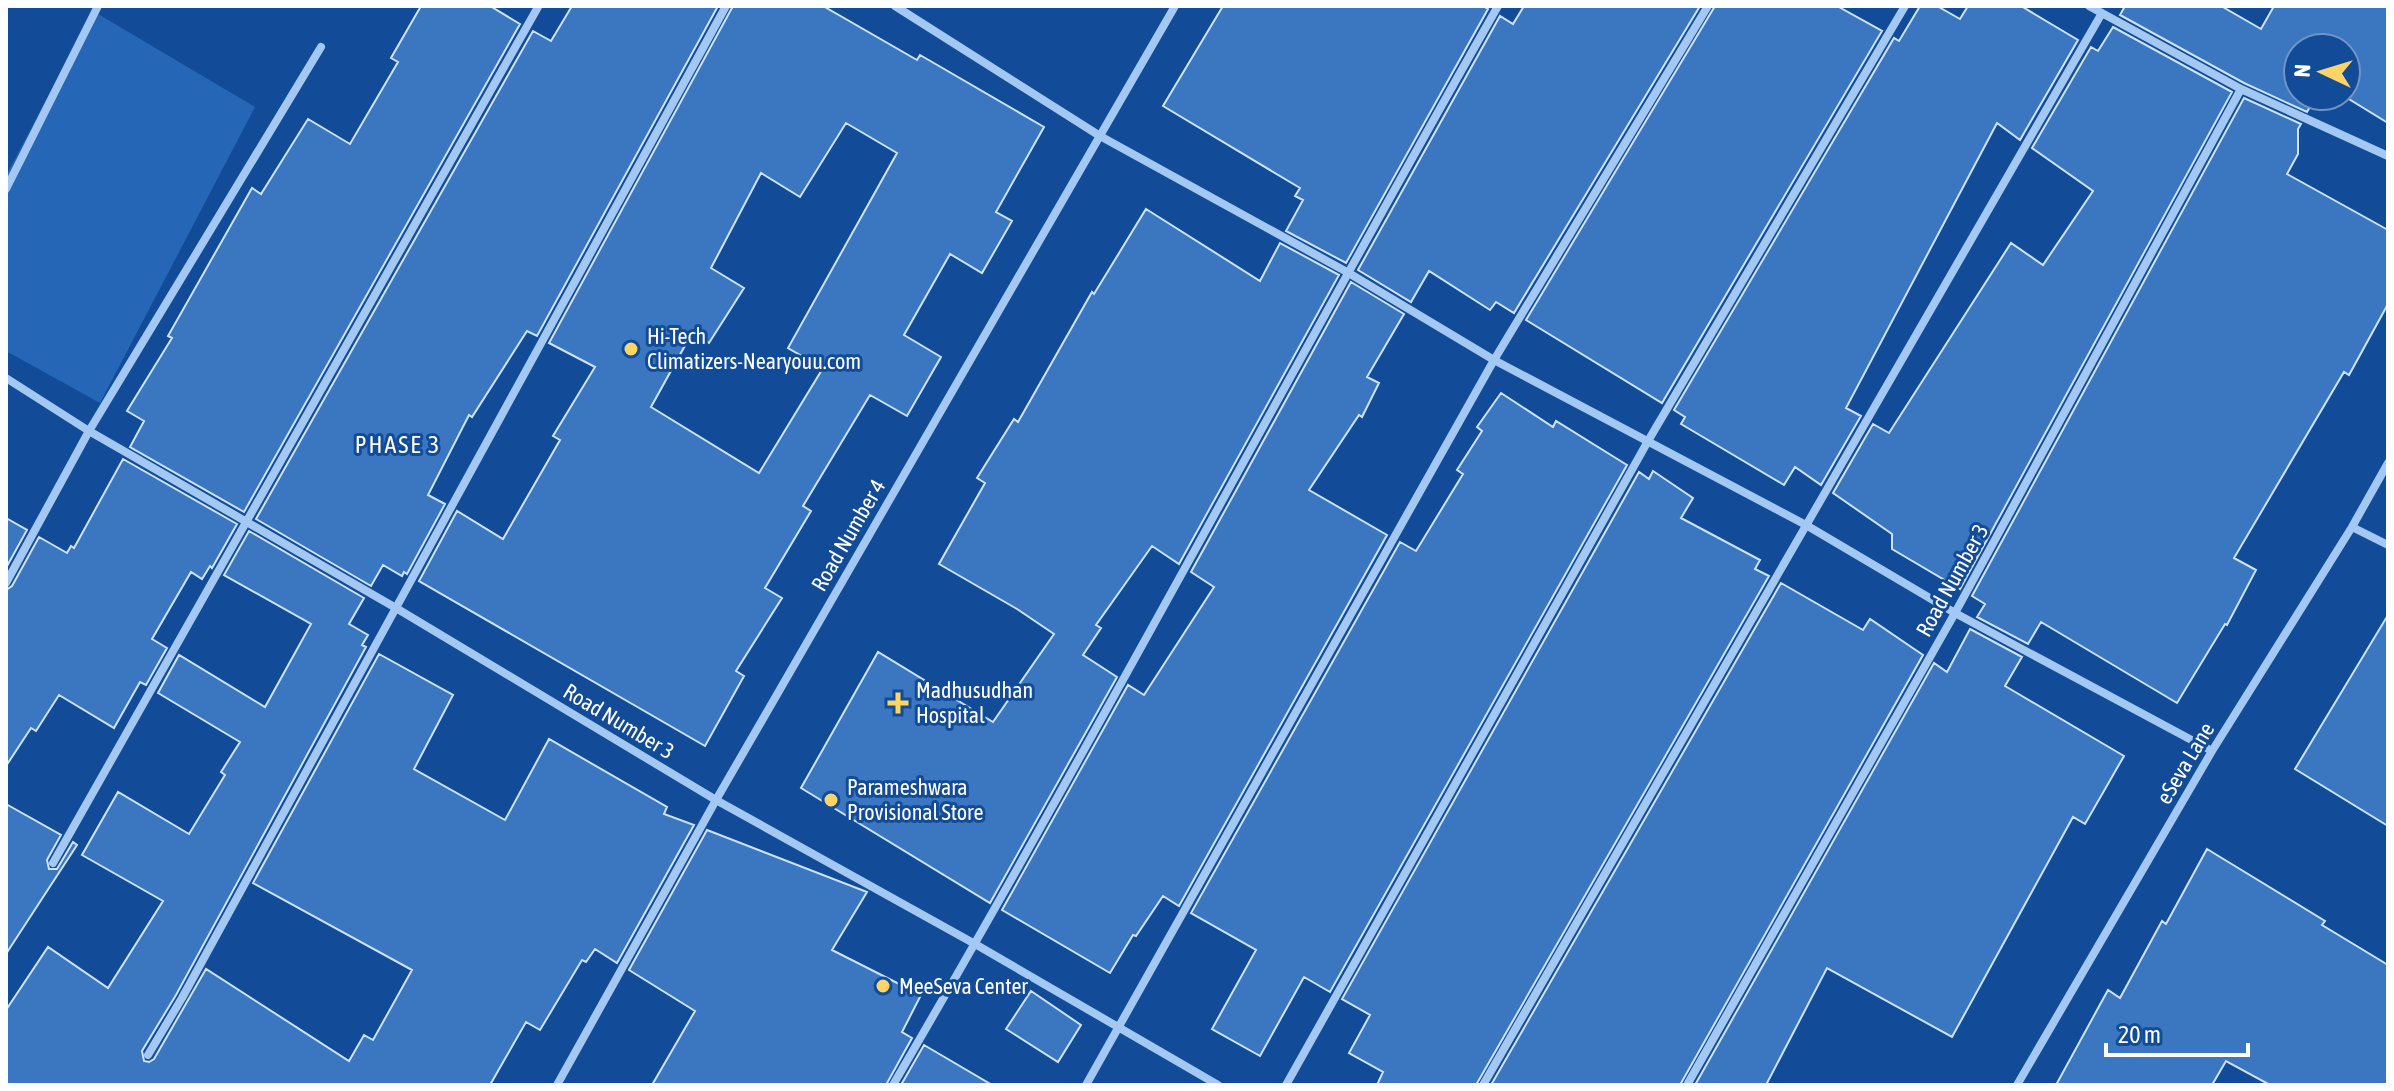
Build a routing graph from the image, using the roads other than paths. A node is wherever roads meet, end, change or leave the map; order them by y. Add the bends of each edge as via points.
1 (98, 6) edge
2 (726, 6) edge
3 (895, 6) edge
4 (1175, 6) edge
5 (1498, 6) edge
6 (1708, 6) edge
7 (1905, 6) edge
8 (2089, 6) edge
9 (538, 7) edge
10 (2102, 13) junction
11 (321, 47) dead end
12 (2241, 89) junction
13 (1100, 136) junction
14 (2388, 156) edge
15 (6, 189) edge
16 (1347, 272) junction
17 (1494, 360) junction
18 (6, 378) edge
19 (89, 431) junction
20 (1648, 441) junction
21 (2388, 463) edge
22 (247, 523) junction
23 (1806, 525) junction
24 (2352, 527) junction
25 (2388, 545) edge
26 (6, 583) edge
27 (396, 608) junction
28 (1955, 613) junction
29 (2212, 751) junction
30 (716, 800) junction
31 (53, 863) dead end
32 (975, 944) junction
33 (1118, 1027) junction
34 (148, 1055) dead end
35 (557, 1085) edge
36 (893, 1085) edge
37 (1086, 1085) edge
38 (1218, 1085) edge
39 (1286, 1085) edge
40 (1483, 1085) edge
41 (1687, 1085) edge
42 (2017, 1085) edge

1 - 15 street
2 - 27 street
3 - 13 street
4 - 13 street, Road Number 4
5 - 16 street
6 - 17 street
7 - 20 street
8 - 10 street
9 - 22 street
10 - 12 street
10 - 23 street
11 - 19 street
12 - 14 street
12 - 28 street, Road Number 3
13 - 16 street
13 - 30 street, Road Number 4
16 - 17 street
16 - 32 street
17 - 20 street
17 - 33 street
18 - 19 street, Road Number 3
19 - 22 street, Road Number 3
19 - 26 street
20 - 23 street
20 - 39 street
21 - 24 street, eSeva Lane
22 - 27 street, Road Number 3
22 - 31 street
23 - 28 street
23 - 40 street
24 - 25 street
24 - 29 street, eSeva Lane
27 - 30 street, Road Number 3
27 - 34 street
28 - 29 street
28 - 41 street, Road Number 3
29 - 42 street, eSeva Lane
30 - 32 street, Road Number 3
30 - 35 street, Road Number 4
32 - 33 street, Road Number 3
32 - 36 street
33 - 37 street
33 - 38 street, Road Number 3

